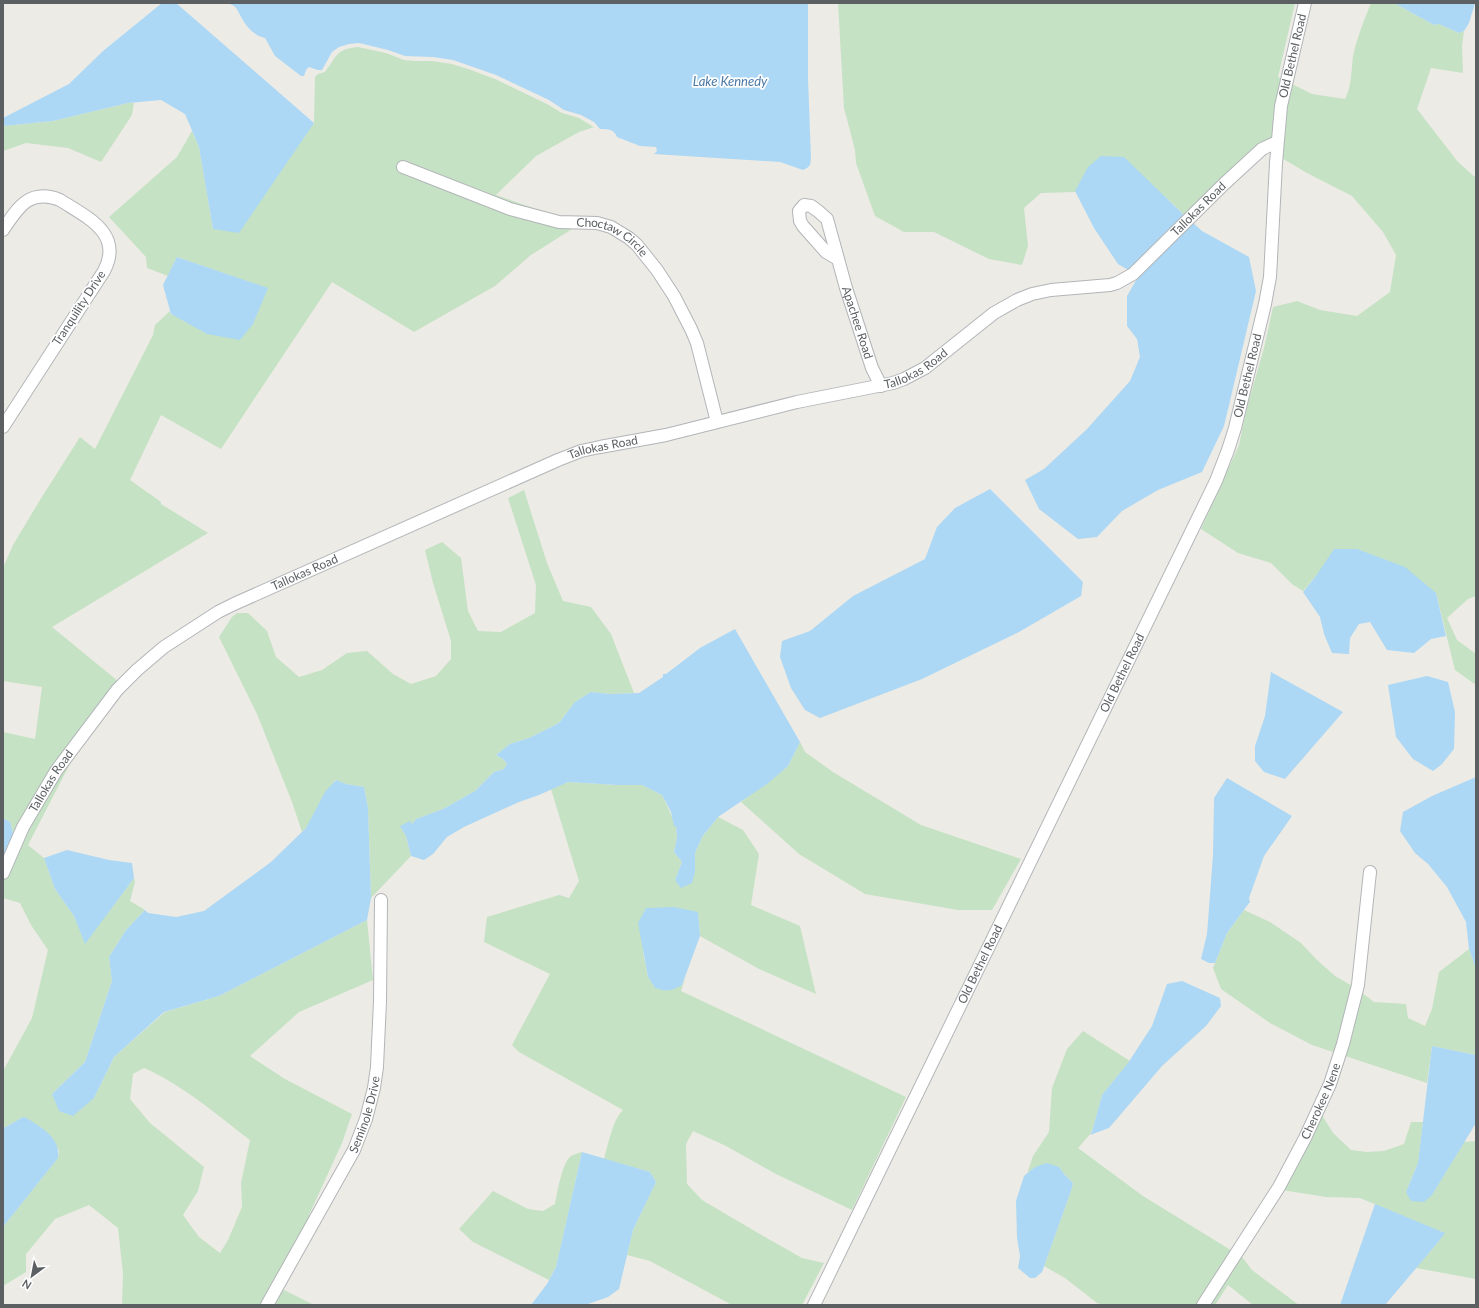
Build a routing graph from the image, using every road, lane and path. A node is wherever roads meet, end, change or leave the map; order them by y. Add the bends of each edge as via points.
1 (1305, 3) edge
2 (1277, 142) junction
3 (403, 167) dead end
4 (3, 230) edge
5 (838, 259) dead end
6 (881, 386) junction
7 (717, 422) junction
8 (3, 427) edge
9 (1370, 872) dead end
10 (3, 873) edge
11 (381, 900) dead end
12 (267, 1305) edge
13 (814, 1305) edge
14 (1203, 1305) edge

1 - 2 street, Old Bethel Road via 1284,90
2 - 6 street, Tallokas Road via 1262,149 1133,274 1110,285 1051,290 1021,298 994,313 920,371
2 - 13 street, Old Bethel Road via 1270,277 1228,450 1216,480
3 - 7 street, Choctaw Circle via 510,209 559,222 612,226 629,238 657,270 691,329 697,343
4 - 8 street, Tranquility Drive via 22,204 46,196 54,198 96,223 106,235 110,249 104,271
5 - 6 street, Apachee Road via 872,368
6 - 7 street, Tallokas Road via 797,402
7 - 10 street, Tallokas Road via 666,435 594,448 558,460 253,595 184,633 129,677 74,745 28,816
9 - 14 street, Cherokee Nene via 1358,985 1332,1079 1279,1187
11 - 12 street, Seminole Drive via 377,1067 366,1119 354,1150

